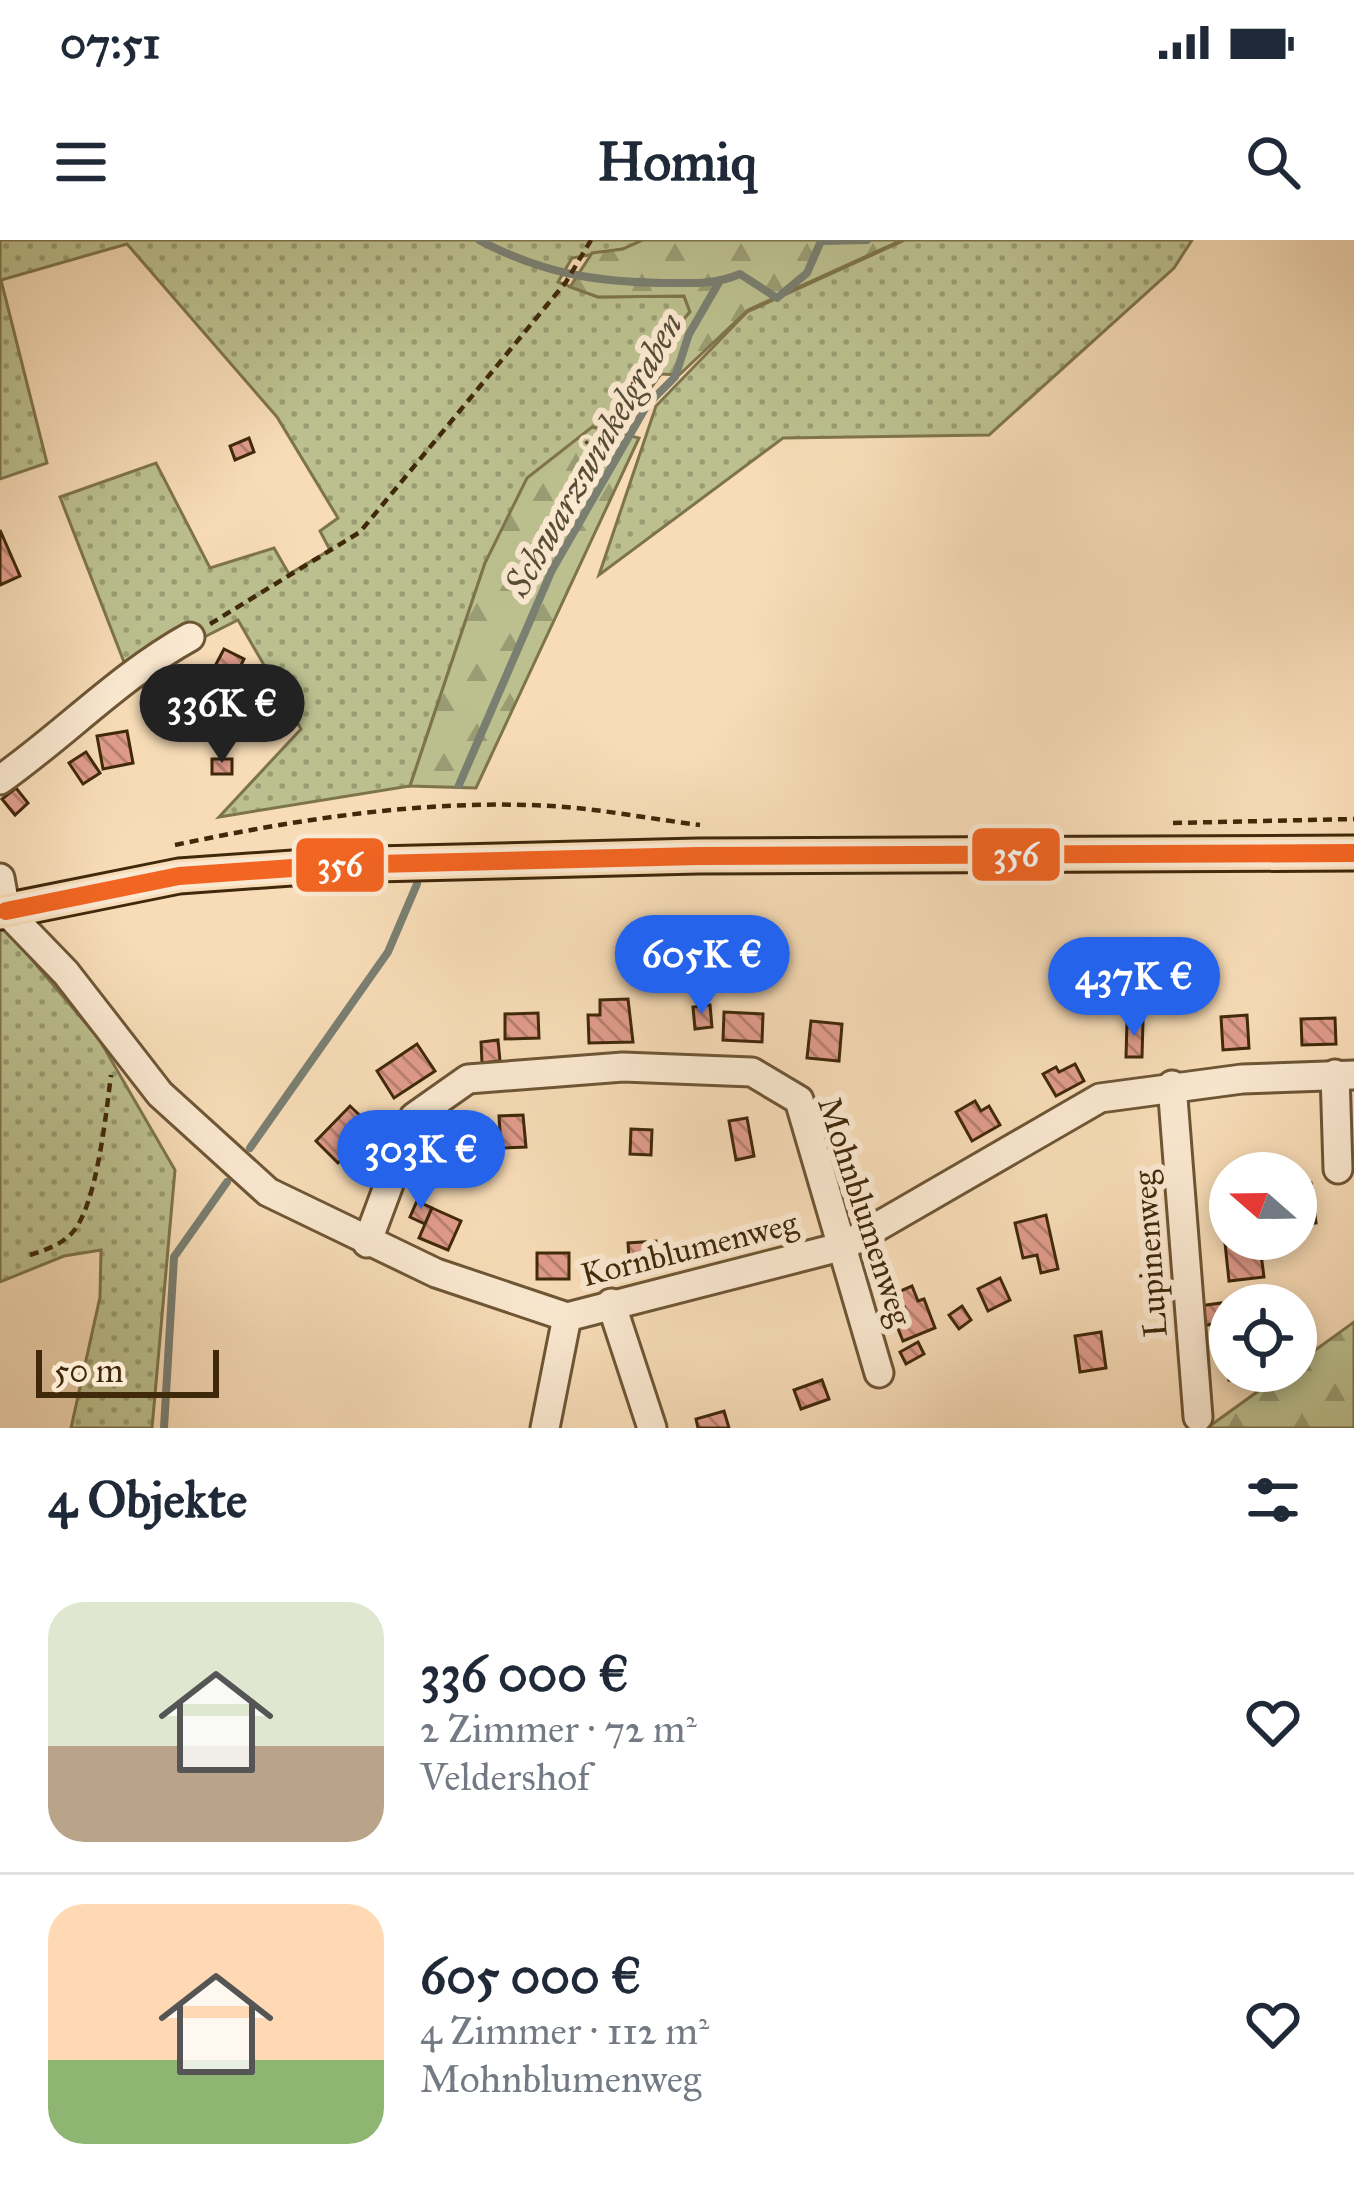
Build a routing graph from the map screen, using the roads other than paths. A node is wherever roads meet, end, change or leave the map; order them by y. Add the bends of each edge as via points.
1 (190, 637) road end
2 (0, 780) edge
3 (1354, 854) edge
4 (2, 900) edge
5 (1345, 1075) edge
6 (1172, 1085) junction
7 (1338, 1169) dead end
8 (367, 1243) junction
9 (844, 1246) junction
10 (611, 1303) junction
11 (567, 1317) junction
12 (879, 1373) dead end
13 (1198, 1417) dead end
14 (545, 1428) edge
15 (652, 1428) edge

1 - 2 street via 150,659
3 - 4 main road via 334,865
4 - 8 street, Kornblumenweg via 160,1094 268,1192
5 - 6 street, Kornblumenweg
5 - 7 street
6 - 9 street, Kornblumenweg via 1100,1098
6 - 13 street, Lupinenweg
8 - 9 street, Mohnblumenweg via 414,1117 468,1079 623,1067 752,1072 800,1100
8 - 11 street, Kornblumenweg
9 - 10 street, Kornblumenweg
9 - 12 street, Mohnblumenweg
10 - 11 street, Kornblumenweg
10 - 15 street
11 - 14 street

